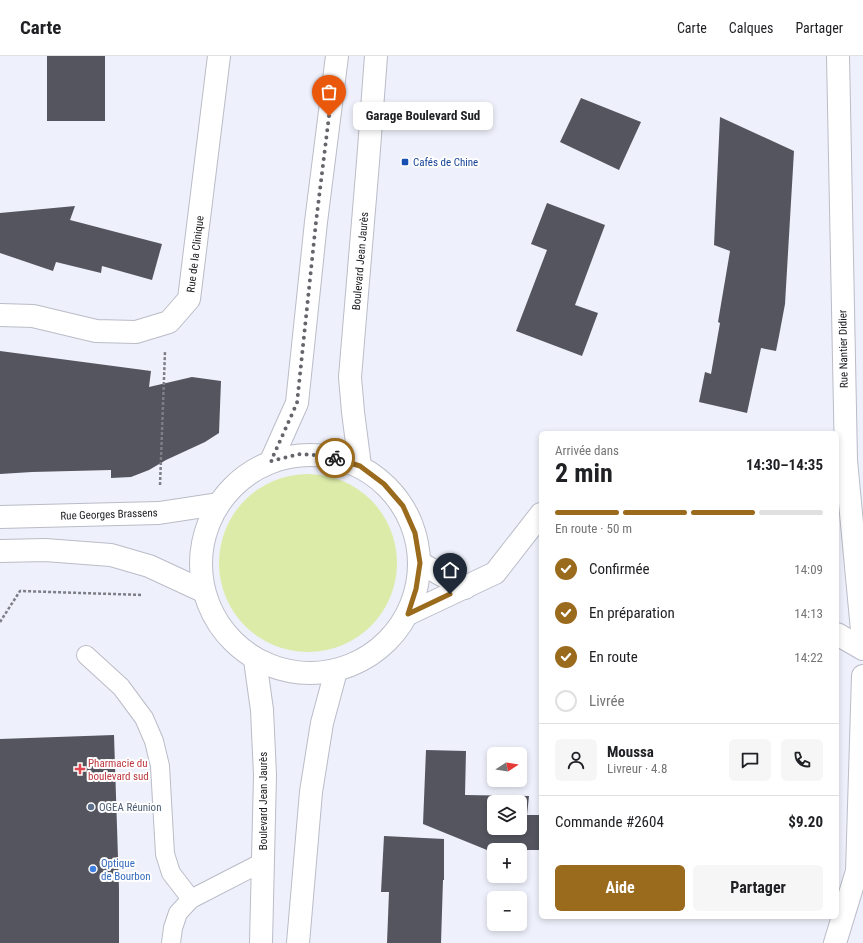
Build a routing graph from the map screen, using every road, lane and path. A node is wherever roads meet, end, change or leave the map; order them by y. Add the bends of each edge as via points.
1 (220, 56) edge
2 (337, 56) edge
3 (376, 56) edge
4 (838, 56) edge
5 (0, 315) edge
6 (164, 359) dead end
7 (271, 461) junction
8 (360, 466) junction
9 (218, 504) junction
10 (159, 513) junction
11 (0, 517) edge
12 (539, 517) edge
13 (0, 551) edge
14 (420, 563) junction
15 (464, 588) junction
16 (203, 591) junction
17 (149, 596) dead end
18 (408, 614) junction
19 (0, 622) edge
20 (839, 635) edge
21 (863, 641) edge
22 (863, 649) edge
23 (86, 655) dead end
24 (255, 660) junction
25 (336, 671) junction
26 (863, 676) edge
27 (263, 862) junction
28 (191, 899) junction
29 (171, 943) edge
30 (261, 943) edge
31 (298, 943) edge
32 (835, 943) edge

1 - 5 main road, Rue de la Clinique via 189,299 169,322 136,332 96,331 33,316
2 - 7 main road via 297,403
3 - 8 main road, Boulevard Jean Jaurès via 350,377
4 - 21 main road, Rue Nantier Didier via 846,460
6 - 10 path
7 - 8 main road via 300,454 331,456
7 - 9 main road via 241,478
8 - 14 main road via 384,484 403,506 415,533
9 - 10 main road, Rue Georges Brassens
9 - 16 main road via 203,539 200,561
10 - 11 main road, Rue Georges Brassens
12 - 15 main road via 495,573
13 - 16 main road via 45,550 111,555 149,566
14 - 15 main road
14 - 18 main road via 416,589
15 - 18 main road
16 - 24 main road via 214,618 232,642
17 - 19 path via 20,591
18 - 25 main road via 390,640 365,659
20 - 22 main road
23 - 28 lane via 121,687 144,718 154,741 160,766 165,854 171,873
24 - 25 main road via 280,671 308,675
24 - 27 main road, Boulevard Jean Jaurès via 262,710 265,775
25 - 31 main road via 322,723 311,792
26 - 32 main road via 857,871
27 - 28 lane
27 - 30 main road, Boulevard Jean Jaurès
28 - 29 lane via 178,913 172,928

